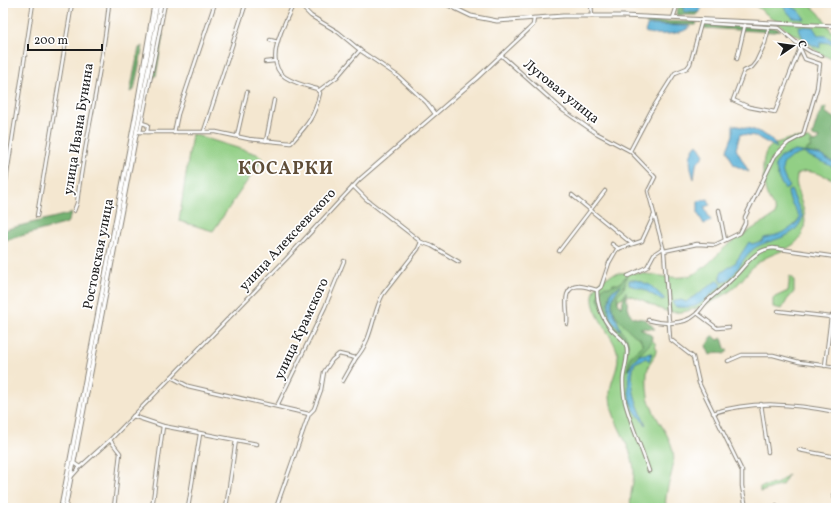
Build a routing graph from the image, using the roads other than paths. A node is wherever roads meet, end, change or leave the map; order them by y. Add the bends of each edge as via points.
1 (33, 3) edge
2 (72, 3) edge
3 (109, 3) edge
4 (154, 3) edge
5 (157, 3) edge
6 (161, 3) edge
7 (165, 3) edge
8 (215, 3) edge
9 (246, 3) edge
10 (294, 3) edge
11 (298, 3) edge
12 (444, 3) edge
13 (591, 3) edge
14 (678, 3) edge
15 (592, 16) junction
16 (534, 18) junction
17 (673, 18) junction
18 (701, 21) junction
19 (745, 25) junction
20 (836, 26) edge
21 (769, 27) junction
22 (270, 40) dead end
23 (278, 42) junction
24 (798, 44) junction
25 (800, 48) junction
26 (360, 50) junction
27 (502, 56) junction
28 (822, 56) dead end
29 (737, 59) dead end
30 (275, 61) junction
31 (265, 62) dead end
32 (318, 91) junction
33 (247, 92) dead end
34 (274, 100) dead end
35 (435, 114) junction
36 (136, 118) junction
37 (142, 124) junction
38 (204, 131) junction
39 (137, 132) junction
40 (147, 132) junction
41 (174, 132) junction
42 (237, 136) junction
43 (266, 141) junction
44 (630, 152) junction
45 (353, 186) junction
46 (605, 191) dead end
47 (572, 195) dead end
48 (3, 200) edge
49 (719, 210) dead end
50 (74, 211) dead end
51 (590, 212) junction
52 (655, 214) junction
53 (37, 216) dead end
54 (725, 240) junction
55 (421, 242) junction
56 (631, 243) junction
57 (612, 244) dead end
58 (619, 248) junction
59 (664, 249) junction
60 (559, 250) dead end
61 (836, 257) edge
62 (344, 261) dead end
63 (459, 262) dead end
64 (628, 276) dead end
65 (597, 290) junction
66 (836, 297) edge
67 (778, 311) dead end
68 (697, 313) junction
69 (831, 317) junction
70 (648, 320) dead end
71 (667, 322) junction
72 (567, 324) dead end
73 (729, 328) dead end
74 (356, 358) junction
75 (728, 361) dead end
76 (825, 366) junction
77 (836, 367) edge
78 (171, 377) junction
79 (343, 381) dead end
80 (761, 404) junction
81 (277, 406) junction
82 (836, 412) edge
83 (713, 413) junction
84 (309, 414) junction
85 (133, 416) junction
86 (163, 426) junction
87 (200, 434) junction
88 (110, 440) junction
89 (236, 440) junction
90 (257, 444) dead end
91 (799, 450) dead end
92 (768, 452) dead end
93 (836, 457) edge
94 (74, 463) junction
95 (80, 467) junction
96 (650, 472) dead end
97 (71, 477) junction
98 (836, 492) edge
99 (836, 500) edge
100 (747, 507) edge
101 (61, 508) edge
102 (65, 508) edge
103 (114, 508) edge
104 (152, 508) edge
105 (188, 508) edge
106 (226, 508) edge
107 (276, 508) edge

1 - 48 street
2 - 53 street
3 - 50 street, улица Ивана Бунина
4 - 36 street via 137,93
5 - 36 highway, Ростовская улица
6 - 39 highway, Ростовская улица
7 - 37 street
8 - 41 street
9 - 38 street
10 - 23 street
11 - 26 street via 311,16 338,32
12 - 16 main road via 482,19 497,21
13 - 15 street
14 - 17 street
15 - 16 main road
15 - 17 main road
16 - 27 street, улица Алексеевского via 530,28
17 - 18 main road
18 - 19 street
18 - 20 main road
18 - 44 street via 690,64 675,74
19 - 21 street
19 - 29 street
21 - 24 street via 781,29
21 - 25 street via 761,52 752,67 744,71 733,100 749,107 775,112
22 - 23 street
23 - 30 street
24 - 25 street
24 - 28 street
25 - 54 street via 805,59 820,64 817,88 803,135 788,143 775,156 745,217 740,233
26 - 32 street via 337,77
26 - 35 street via 398,76
27 - 35 street, улица Алексеевского
27 - 44 street, Луговая улица via 564,111
30 - 31 street
30 - 32 street via 284,76
32 - 43 street via 320,94 315,113 291,143
33 - 42 street
34 - 43 street
35 - 45 street, улица Алексеевского
36 - 39 highway, Ростовская улица
37 - 39 street
37 - 40 street via 148,125
38 - 41 street
38 - 42 street
39 - 40 street
39 - 94 highway, Ростовская улица
39 - 101 highway, Ростовская улица
40 - 41 street
42 - 43 street
44 - 52 street, Луговая улица via 655,177 648,191
45 - 55 street
45 - 78 street, улица Алексеевского
46 - 51 street
47 - 51 street
49 - 54 street
51 - 56 street
51 - 60 street
52 - 56 street via 642,241
52 - 59 street, Луговая улица
54 - 59 street via 715,245 698,244
55 - 63 street
55 - 74 street via 383,294 370,336
56 - 58 street
57 - 58 street
58 - 65 street via 609,262 601,287
59 - 64 street via 654,254 647,267
59 - 71 street, Луговая улица
61 - 68 street via 773,248 762,249
62 - 81 street, улица Крамского via 325,307
65 - 72 street via 578,286 572,288 566,296
65 - 96 street via 598,307 611,329 627,346 622,380 625,402
66 - 69 street
67 - 69 street
68 - 71 street via 685,321
68 - 73 street via 717,328
69 - 76 street
70 - 71 street via 659,324
71 - 83 street, Луговая улица via 670,339 692,357 699,382
74 - 79 street
74 - 84 street via 339,354 332,360 324,372 316,406
75 - 76 street via 742,355 772,355
76 - 77 street
78 - 81 street via 188,386
78 - 85 street, улица Алексеевского
80 - 82 street via 784,404
80 - 83 street via 735,406
80 - 92 street
81 - 84 street
83 - 100 street via 742,472
84 - 107 street
85 - 86 street
85 - 88 street, улица Алексеевского
86 - 87 street
86 - 104 street
87 - 89 street
87 - 105 street
88 - 95 street, улица Алексеевского
88 - 103 street via 120,453
89 - 90 street
89 - 106 street
91 - 93 street
94 - 95 street
94 - 97 highway, Ростовская улица
95 - 97 street, улица Алексеевского
97 - 102 highway, Ростовская улица
98 - 99 street via 833,495

